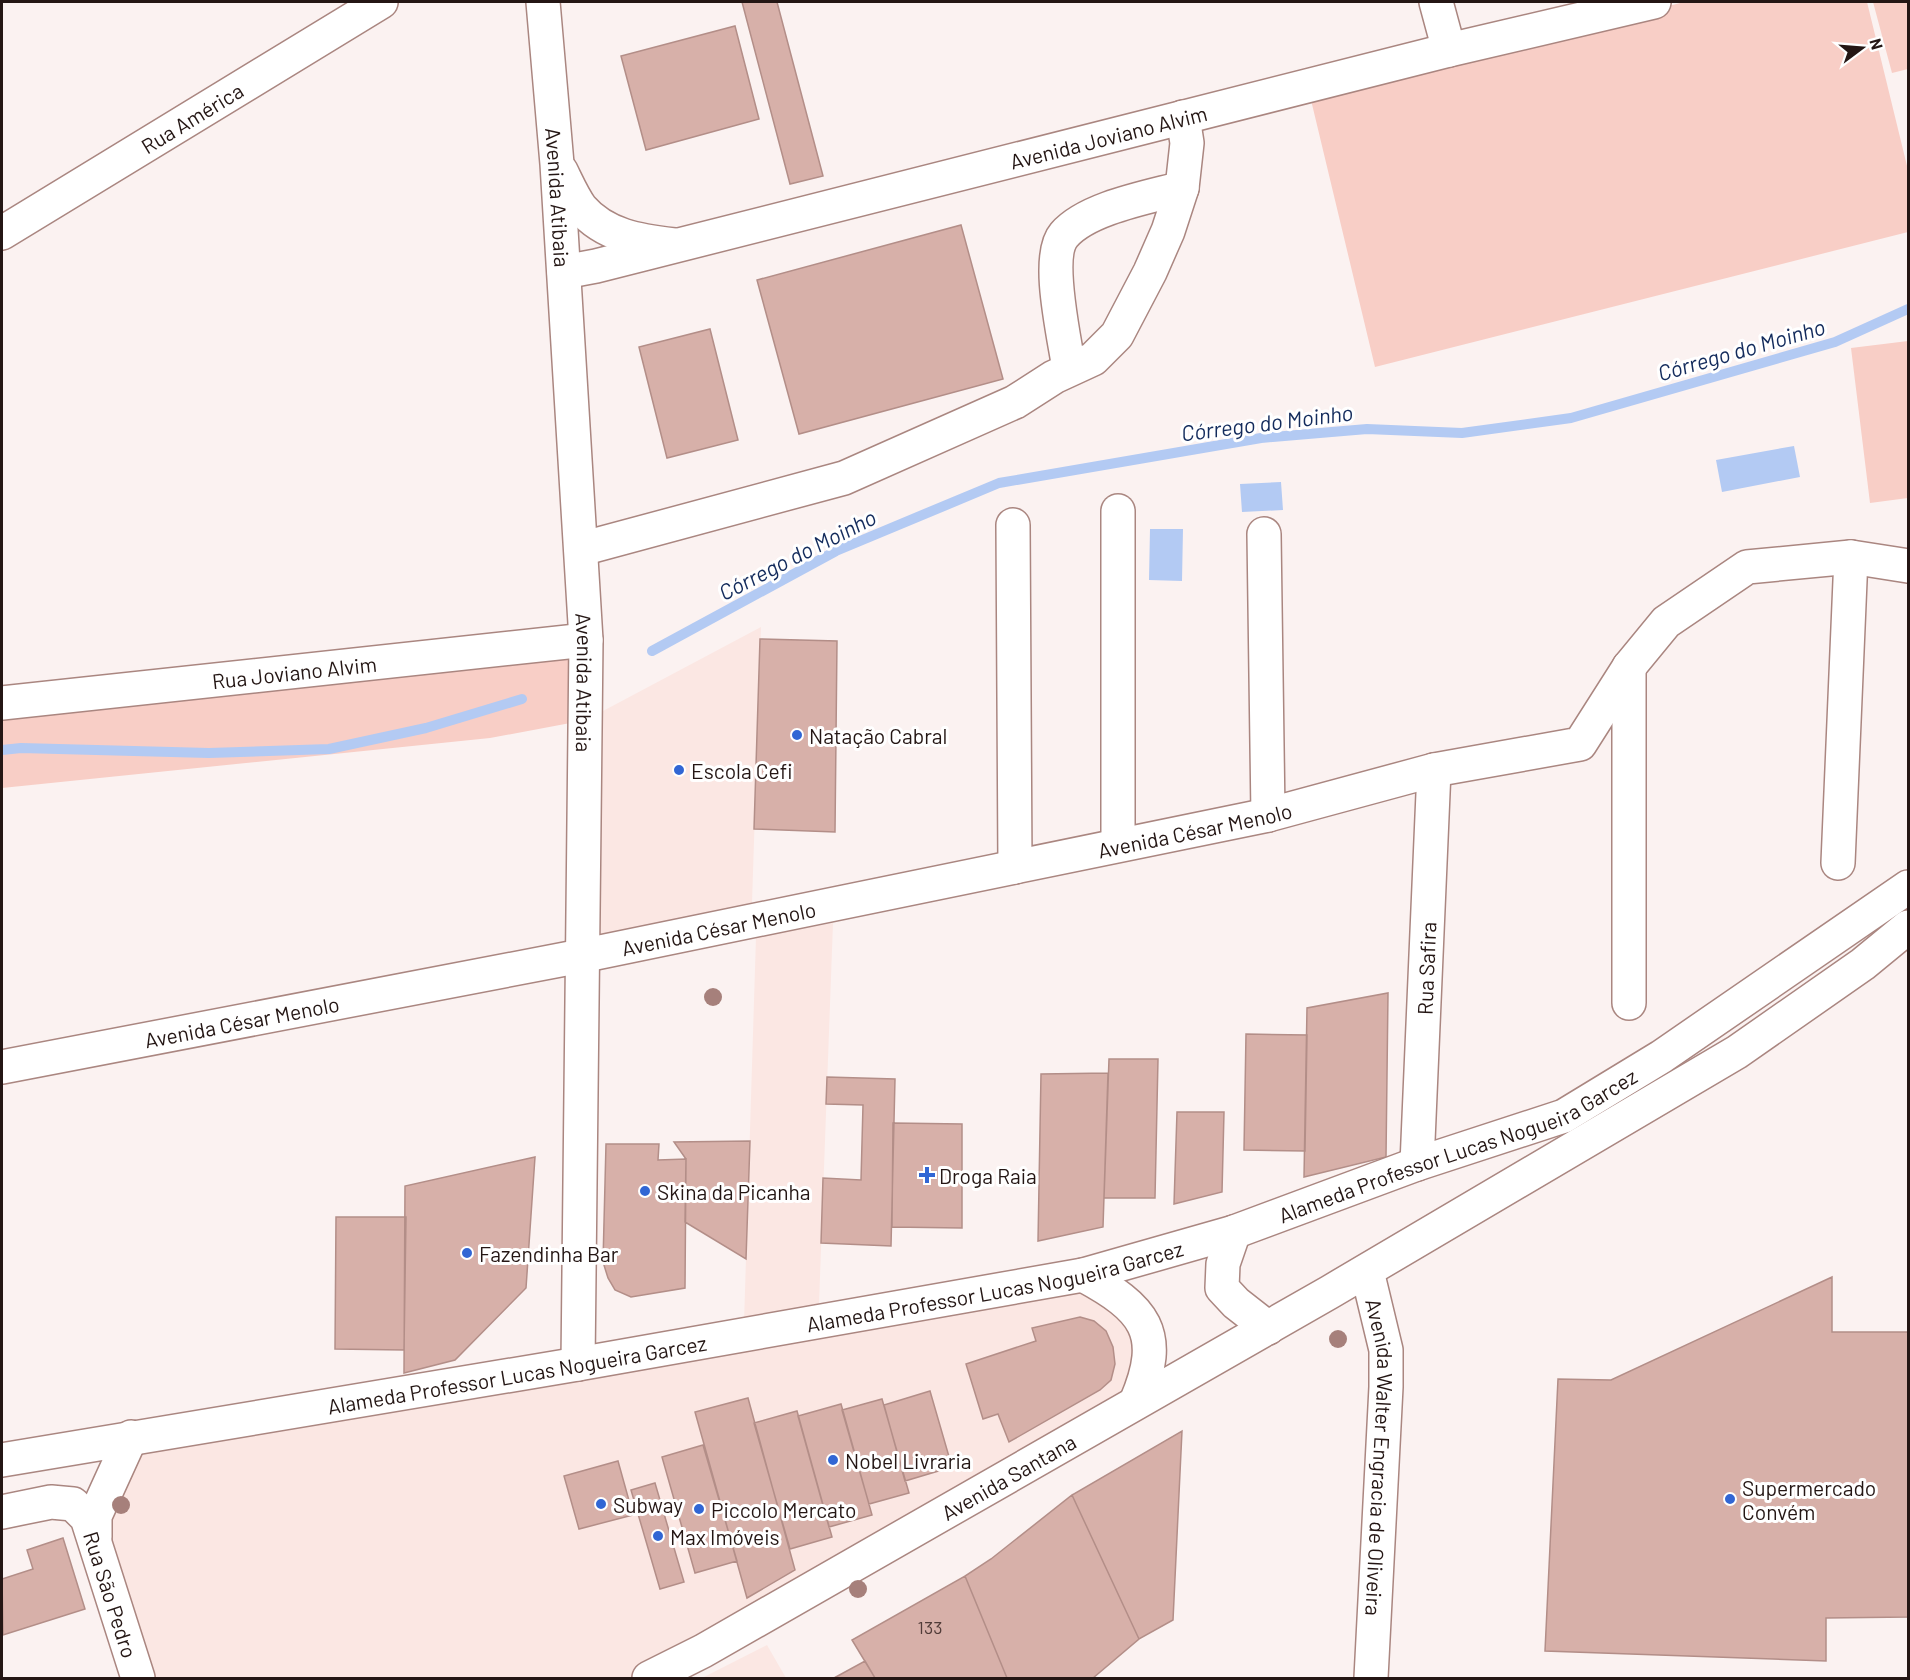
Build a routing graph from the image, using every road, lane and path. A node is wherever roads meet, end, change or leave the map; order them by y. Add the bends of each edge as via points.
1 (381, 2) edge
2 (543, 2) edge
3 (1436, 2) edge
4 (1654, 2) edge
5 (1449, 50) junction
6 (1183, 117) junction
7 (556, 164) junction
8 (1182, 188) junction
9 (2, 233) edge
10 (674, 245) junction
11 (564, 272) junction
12 (1070, 369) junction
13 (1118, 511) dead end
14 (1013, 525) dead end
15 (1264, 534) dead end
16 (581, 549) junction
17 (1851, 557) junction
18 (1908, 566) edge
19 (586, 640) junction
20 (1629, 667) junction
21 (2, 703) edge
22 (1434, 770) junction
23 (1268, 815) junction
24 (1118, 844) junction
25 (1838, 863) dead end
26 (1015, 867) junction
27 (1908, 887) edge
28 (1908, 927) edge
29 (581, 956) junction
30 (1629, 1003) dead end
31 (2, 1067) edge
32 (1418, 1164) junction
33 (1234, 1232) junction
34 (1367, 1271) junction
35 (1083, 1275) junction
36 (1268, 1328) junction
37 (578, 1365) junction
38 (1136, 1402) junction
39 (131, 1437) junction
40 (2, 1460) edge
41 (2, 1512) edge
42 (95, 1537) junction
43 (138, 1678) edge
44 (649, 1678) edge
45 (1371, 1678) edge

1 - 9 street, Rua América
2 - 7 street, Avenida Atibaia
3 - 5 street
4 - 5 street, Avenida Joviano Alvim
5 - 6 street, Avenida Joviano Alvim
6 - 8 street via 1187,143
6 - 10 street, Avenida Joviano Alvim
7 - 10 street via 581,207 600,224 633,240
7 - 11 street, Avenida Atibaia
8 - 12 street via 1150,272 1118,335 1093,358
8 - 12 street via 1082,220 1063,235 1055,268
10 - 11 street, Avenida Joviano Alvim
11 - 16 street, Avenida Atibaia
12 - 16 street via 1015,402 844,478
13 - 24 street
14 - 26 street
15 - 23 street
16 - 19 street, Avenida Atibaia
17 - 18 street, Avenida César Menolo
17 - 20 street, Avenida César Menolo via 1747,567 1666,622
17 - 25 street
19 - 21 street, Rua Joviano Alvim
19 - 29 street, Avenida Atibaia
20 - 22 street, Avenida César Menolo via 1580,744
20 - 30 street
22 - 23 street, Avenida César Menolo
22 - 32 street, Rua Safira
23 - 24 street, Avenida César Menolo
24 - 26 street, Avenida César Menolo
26 - 29 street, Avenida César Menolo
27 - 32 street, Alameda Professor Lucas Nogueira Garcez via 1661,1057 1564,1116
28 - 34 street, Alameda Professor Lucas Nogueira Garcez via 1863,964 1737,1052
29 - 31 street, Avenida César Menolo
29 - 37 street, Avenida Atibaia
32 - 33 street, Alameda Professor Lucas Nogueira Garcez
33 - 35 street, Alameda Professor Lucas Nogueira Garcez
33 - 36 street via 1223,1264 1222,1288
34 - 36 street, Avenida Santana
34 - 45 street, Avenida Walter Engracia de Oliveira via 1386,1350
35 - 37 street, Alameda Professor Lucas Nogueira Garcez
35 - 38 street via 1133,1306 1146,1331 1150,1351
36 - 38 street, Avenida Santana
37 - 39 street, Alameda Professor Lucas Nogueira Garcez
38 - 44 street, Avenida Santana via 714,1645
39 - 40 street, Alameda Professor Lucas Nogueira Garcez
39 - 42 street via 95,1516
41 - 42 street, Rua São Pedro via 51,1502 73,1504 87,1518
42 - 43 street, Rua São Pedro

